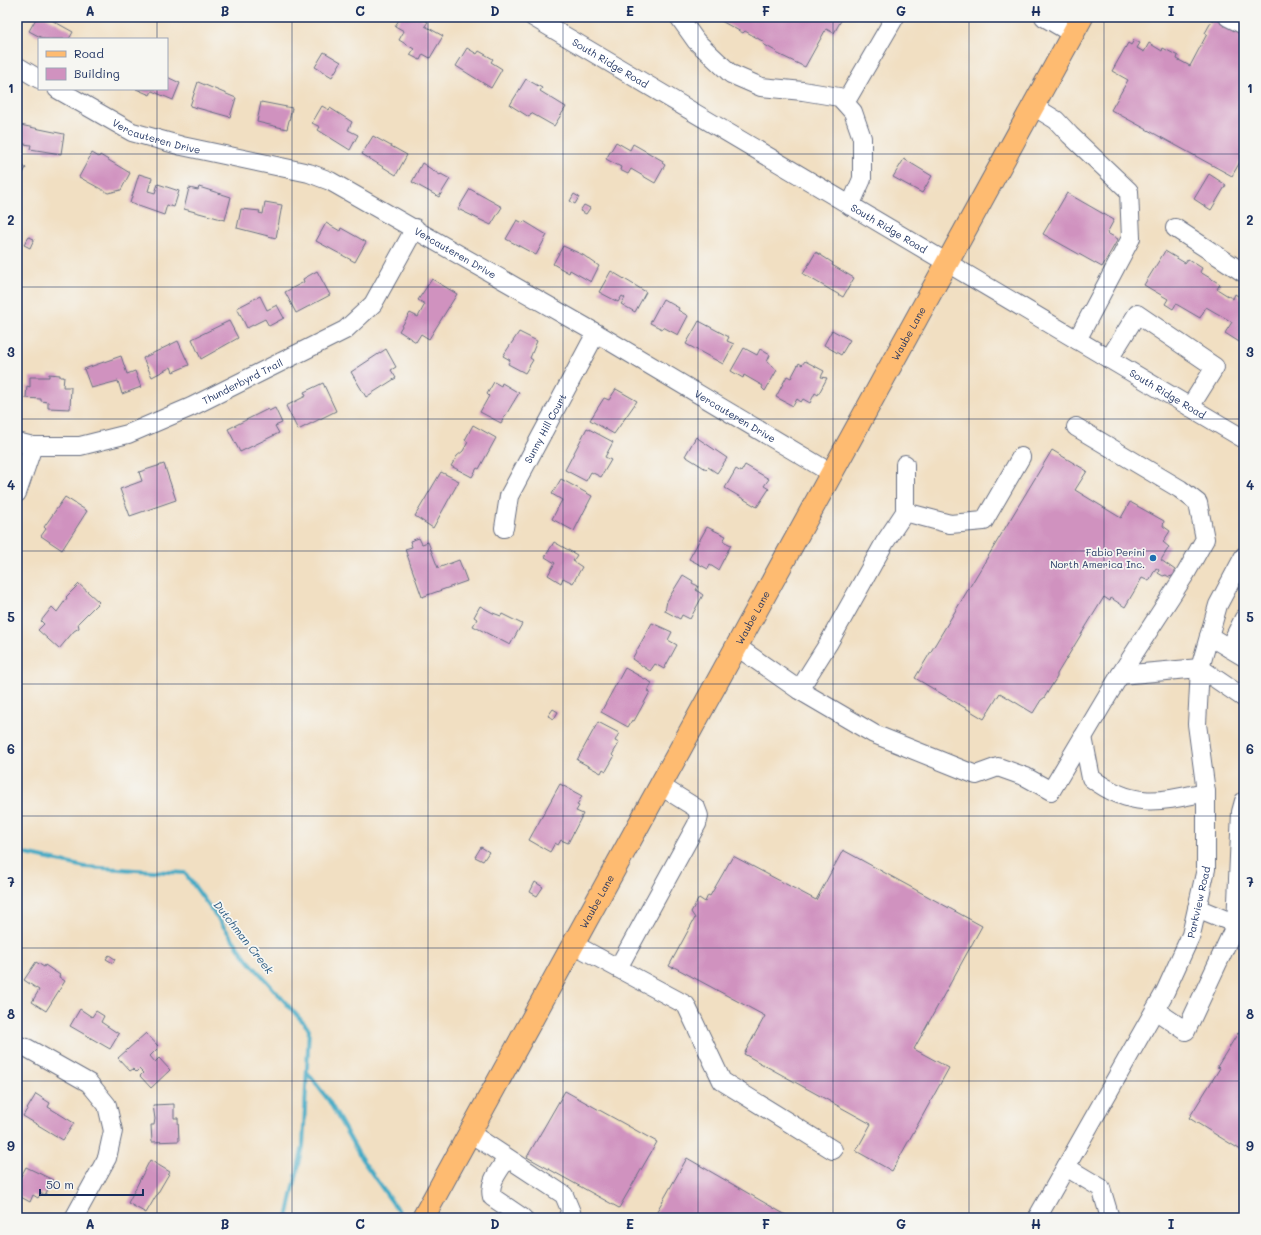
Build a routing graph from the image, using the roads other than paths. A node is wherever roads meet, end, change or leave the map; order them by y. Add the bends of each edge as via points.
1 (533, 17) edge
2 (678, 17) edge
3 (895, 17) edge
4 (1044, 17) edge
5 (1228, 17) edge
6 (1244, 25) edge
7 (1078, 26) edge
8 (17, 66) edge
9 (38, 77) edge
10 (59, 90) edge
11 (845, 103) junction
12 (1033, 106) junction
13 (850, 206) junction
14 (415, 228) junction
15 (1175, 228) dead end
16 (947, 263) junction
17 (1244, 273) edge
18 (596, 333) junction
19 (1078, 340) junction
20 (1109, 359) junction
21 (1190, 407) junction
22 (1076, 427) dead end
23 (1244, 439) edge
24 (25, 444) edge
25 (1021, 457) dead end
26 (905, 464) dead end
27 (831, 473) junction
28 (17, 493) edge
29 (905, 512) junction
30 (504, 528) dead end
31 (1244, 557) edge
32 (1244, 618) edge
33 (1209, 636) junction
34 (736, 646) junction
35 (1229, 648) junction
36 (1244, 657) edge
37 (1200, 668) junction
38 (1120, 675) junction
39 (799, 690) junction
40 (1244, 698) edge
41 (1083, 737) junction
42 (659, 786) junction
43 (1206, 792) junction
44 (1244, 801) edge
45 (1197, 908) junction
46 (1236, 924) junction
47 (573, 944) junction
48 (618, 968) junction
49 (1155, 1010) junction
50 (17, 1045) edge
51 (470, 1133) junction
52 (833, 1150) dead end
53 (508, 1158) junction
54 (1066, 1167) junction
55 (74, 1218) edge
56 (423, 1218) edge
57 (523, 1218) edge
58 (567, 1218) edge
59 (1037, 1218) edge
60 (1110, 1218) edge

1 - 13 street, South Ridge Road
2 - 11 street via 696,41 730,74 761,87 803,91 839,98
3 - 11 street
4 - 7 street
5 - 6 street
7 - 12 main road, Waube Lane
8 - 9 street
10 - 14 street, Vercauteren Drive via 132,132 182,146 309,173 330,181
11 - 13 street via 853,112 862,138 862,179
12 - 16 main road, Waube Lane
12 - 19 street via 1056,120 1129,191 1131,238
13 - 16 street, South Ridge Road
14 - 18 street, Vercauteren Drive
14 - 24 street, Thunderbyrd Trail via 373,304 345,330 191,407 128,434 80,446
15 - 17 street
16 - 19 street, South Ridge Road
16 - 27 main road, Waube Lane
18 - 27 street, Vercauteren Drive
18 - 30 street, Sunny Hill Court via 509,496
19 - 20 street, South Ridge Road
20 - 21 street, South Ridge Road
20 - 21 street via 1137,314 1215,367
21 - 23 street, South Ridge Road
22 - 38 street via 1180,489 1198,503 1202,524 1204,539 1186,573
24 - 28 street
25 - 29 street via 984,521 950,524
26 - 29 street
27 - 34 main road, Waube Lane
29 - 39 street
31 - 33 street, Parkview Road via 1218,605
32 - 35 street
33 - 35 street
33 - 37 street, Parkview Road
34 - 39 street
34 - 42 main road, Waube Lane
35 - 36 street
37 - 38 street
37 - 40 street
37 - 43 street, Parkview Road via 1197,724
38 - 41 street
39 - 41 street via 874,734 976,775 998,767 1026,777 1051,791
41 - 43 street via 1091,778 1106,789 1131,799 1163,802
42 - 47 main road, Waube Lane
42 - 48 street via 696,808 697,824
43 - 45 street, Parkview Road via 1206,869
44 - 46 street via 1241,812
45 - 46 street
45 - 49 street, Parkview Road via 1191,936
46 - 49 street via 1186,1031
47 - 48 street
47 - 51 main road, Waube Lane
48 - 52 street via 686,1005 722,1082
49 - 54 street, Parkview Road
50 - 55 street via 27,1048 89,1083 107,1105 113,1131 107,1158
51 - 53 street
51 - 56 main road, Waube Lane
53 - 57 street via 492,1182 490,1190 492,1197
53 - 58 street via 564,1195 571,1212
54 - 59 street, Parkview Road
54 - 60 street via 1101,1188

